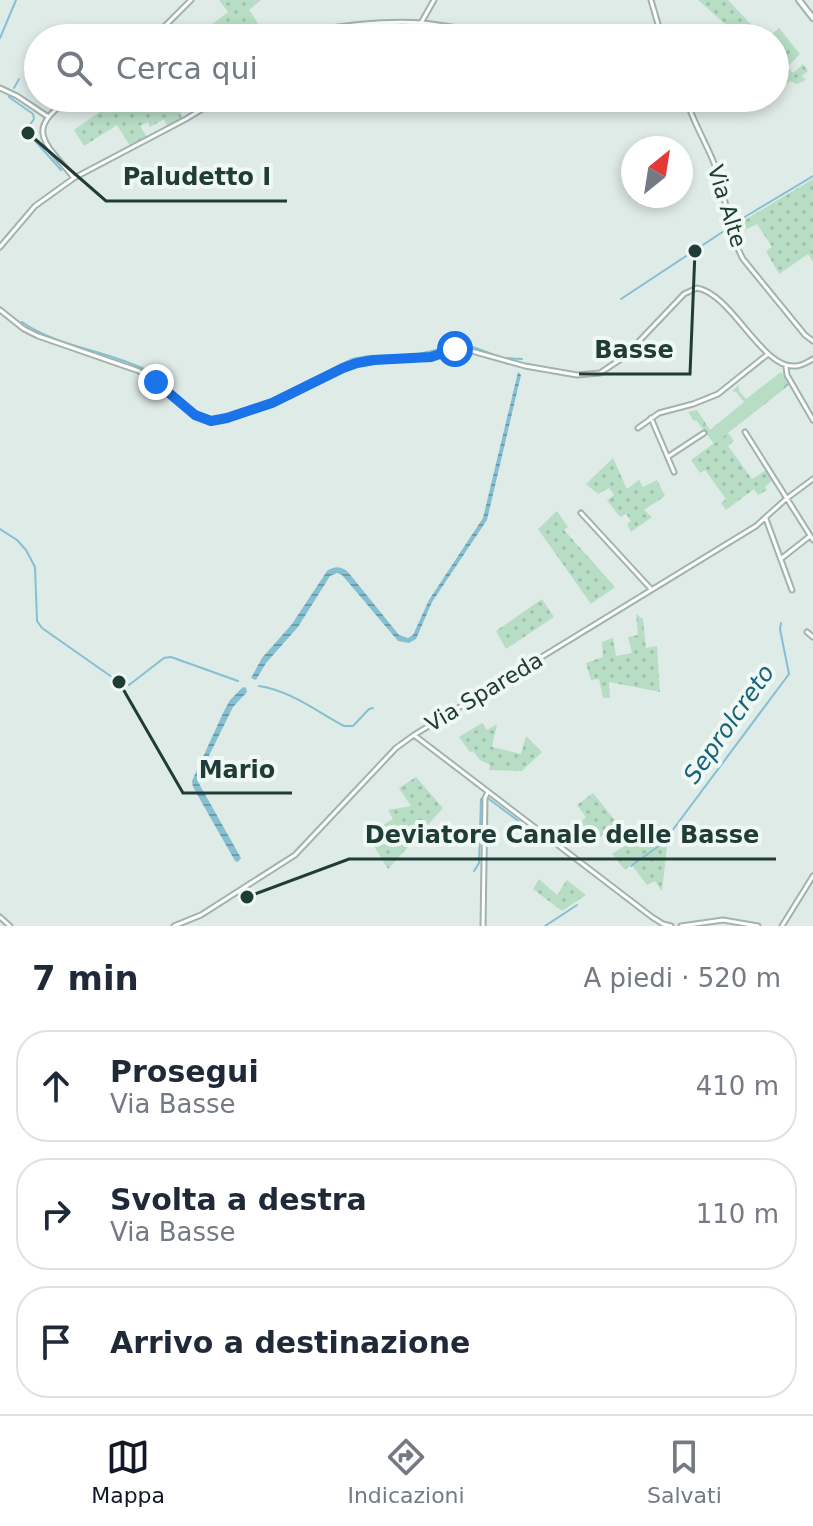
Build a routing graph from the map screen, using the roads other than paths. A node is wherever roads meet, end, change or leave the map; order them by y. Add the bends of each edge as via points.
1 (191, 0) edge
2 (434, 0) edge
3 (651, 0) edge
4 (799, 0) edge
5 (813, 18) edge
6 (421, 23) junction
7 (169, 24) edge
8 (403, 24) edge
9 (427, 24) edge
10 (658, 24) edge
11 (0, 88) edge
12 (24, 101) edge
13 (41, 112) edge
14 (52, 112) edge
15 (197, 112) edge
16 (692, 112) edge
17 (47, 116) junction
18 (74, 178) junction
19 (0, 247) edge
20 (0, 310) edge
21 (813, 341) edge
22 (769, 353) junction
23 (813, 359) edge
24 (786, 366) junction
25 (651, 418) junction
26 (813, 420) edge
27 (638, 428) dead end
28 (745, 432) dead end
29 (704, 433) dead end
30 (669, 456) junction
31 (674, 472) dead end
32 (813, 479) edge
33 (786, 499) junction
34 (581, 513) dead end
35 (765, 518) junction
36 (812, 538) edge
37 (780, 559) junction
38 (651, 589) junction
39 (792, 590) dead end
40 (807, 632) dead end
41 (813, 637) edge
42 (414, 735) junction
43 (488, 792) junction
44 (813, 876) edge
45 (0, 917) edge
46 (662, 925) edge
47 (10, 926) edge
48 (174, 926) edge
49 (483, 926) edge
50 (671, 926) edge
51 (681, 926) edge
52 (758, 926) edge
53 (782, 926) edge

1 - 7 street
2 - 6 street
3 - 10 street
4 - 5 street
6 - 8 street
6 - 9 street
11 - 12 street
13 - 17 street
14 - 17 street
15 - 18 street
16 - 21 street, Via Alte via 718,174 737,249
17 - 18 street via 44,139
18 - 19 street via 35,206
20 - 22 street via 38,336 139,371 195,415 211,421 272,403 357,363 431,357 455,349 577,375 600,373 624,357 684,294 697,288 715,296
22 - 24 street
22 - 25 street via 718,394
23 - 24 street
24 - 26 street
25 - 27 street
25 - 30 street
28 - 33 street
29 - 30 street
30 - 31 street
32 - 33 street, Via Spareda
33 - 35 street, Via Spareda
33 - 36 street
34 - 38 street
35 - 37 street
35 - 38 street, Via Spareda
36 - 37 street
37 - 39 street
38 - 42 street, Via Spareda
40 - 41 street
42 - 43 street
42 - 48 street, Via Spareda via 295,855 201,915
43 - 46 street
43 - 49 street
44 - 53 street
45 - 47 street
46 - 50 street
51 - 52 street via 723,920

